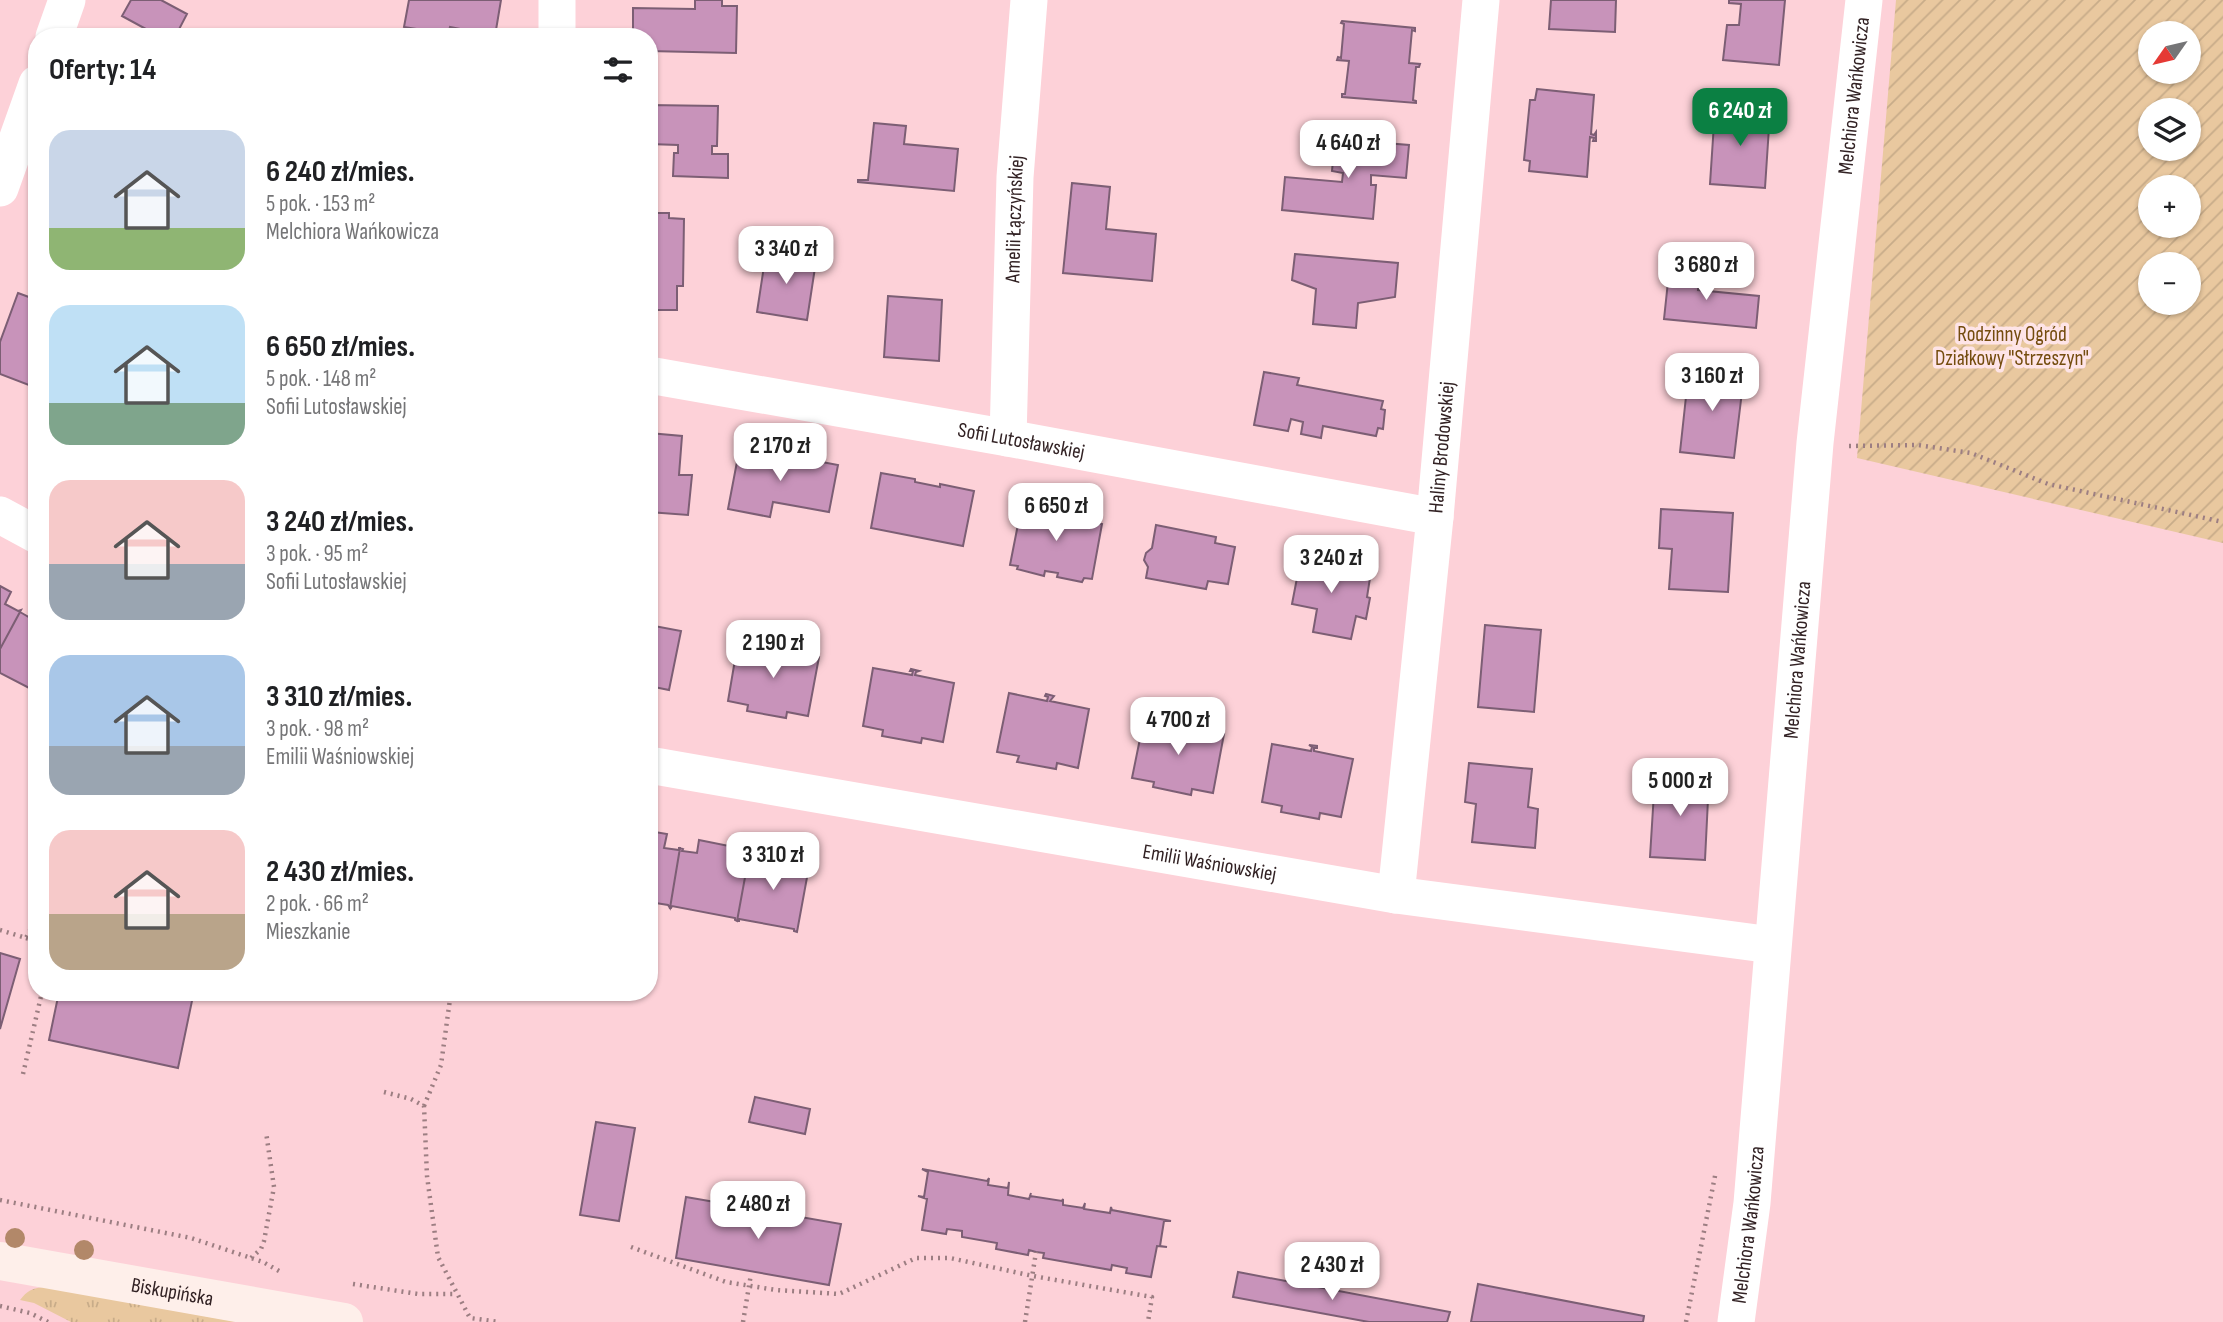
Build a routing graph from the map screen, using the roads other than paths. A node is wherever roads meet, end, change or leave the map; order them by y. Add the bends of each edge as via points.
1 (67, 0) edge
2 (557, 0) edge
3 (1029, 0) edge
4 (1481, 0) edge
5 (1864, 0) edge
6 (57, 28) edge
7 (557, 28) edge
8 (28, 112) edge
9 (0, 188) edge
10 (658, 377) edge
11 (1008, 438) junction
12 (0, 515) edge
13 (1435, 517) junction
14 (28, 530) edge
15 (658, 767) edge
16 (1396, 895) junction
17 (1772, 945) junction
18 (0, 1261) edge
19 (344, 1322) edge
20 (1736, 1322) edge

1 - 6 street
2 - 7 street
3 - 11 street, Amelii Łączyńskiej via 1015,177
4 - 13 street, Haliny Brodowskiej
5 - 17 street, Melchiora Wańkowicza via 1815,443
8 - 9 street
10 - 11 street, Sofii Lutosławskiej
11 - 13 street, Sofii Lutosławskiej
12 - 14 street
13 - 16 street, Haliny Brodowskiej
15 - 16 street, Emilii Waśniowskiej
16 - 17 street, Emilii Waśniowskiej
17 - 20 street, Melchiora Wańkowicza via 1752,1203
18 - 19 street, Biskupińska

